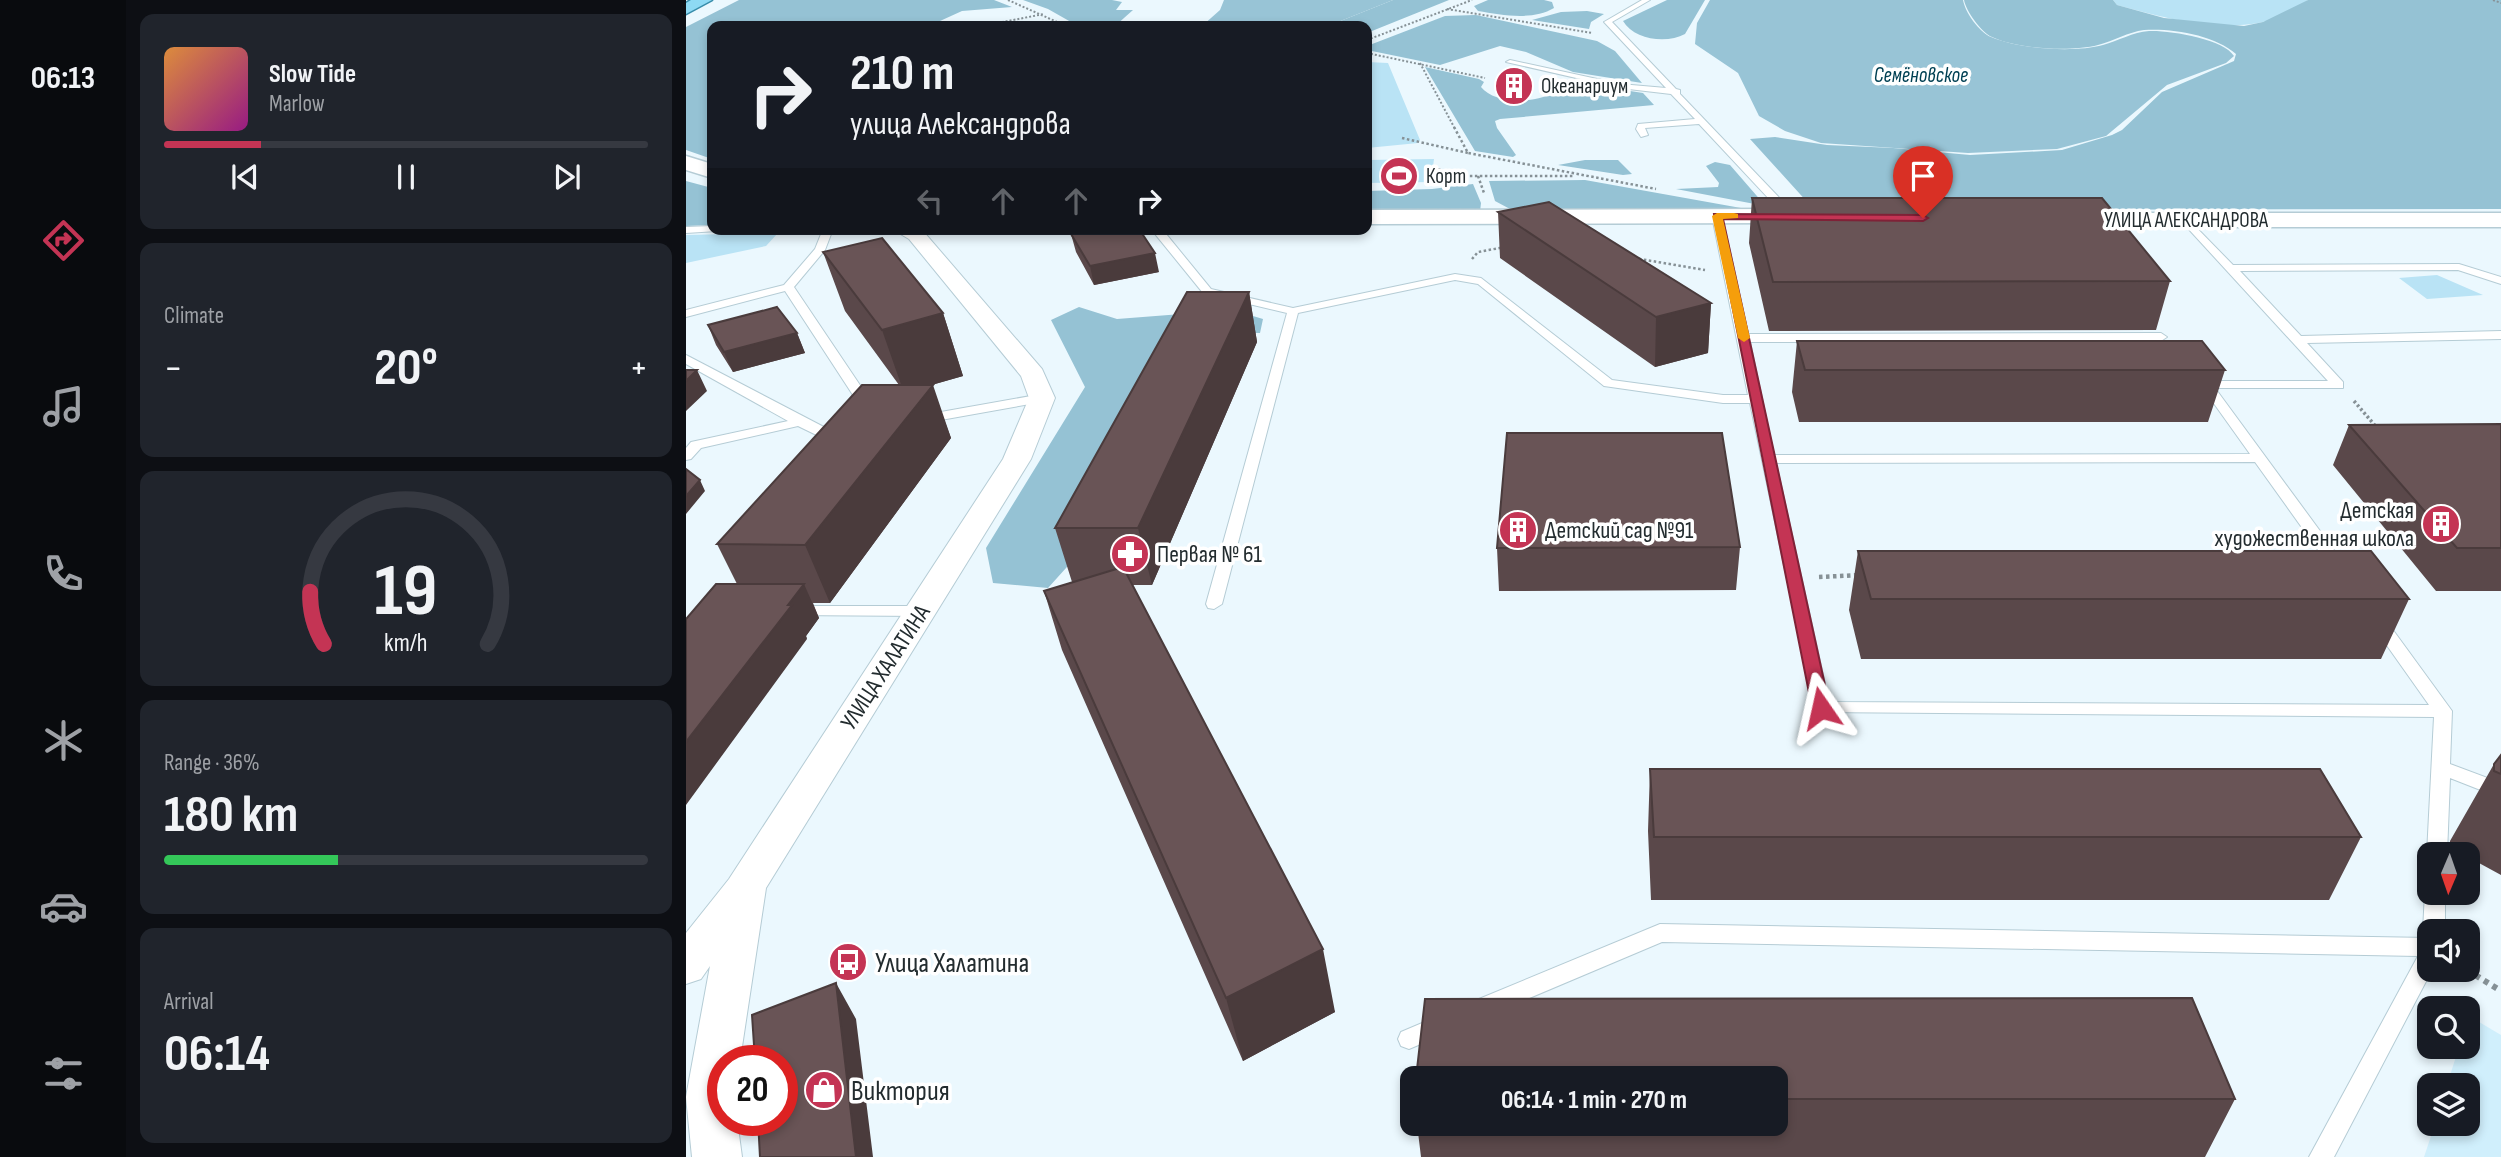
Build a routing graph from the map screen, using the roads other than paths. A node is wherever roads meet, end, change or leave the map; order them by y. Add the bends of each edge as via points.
1 (704, 0) edge
2 (1641, 1) edge
3 (686, 9) edge
4 (1510, 62) dead end
5 (1676, 92) junction
6 (1703, 121) junction
7 (1644, 135) dead end
8 (686, 163) edge
9 (707, 169) edge
10 (1717, 216) junction
11 (1790, 216) junction
12 (1831, 216) edge
13 (1372, 217) edge
14 (2050, 219) edge
15 (2501, 220) edge
16 (2187, 221) junction
17 (707, 229) edge
18 (686, 230) edge
19 (826, 235) edge
20 (916, 235) edge
21 (1161, 235) edge
22 (2230, 268) junction
23 (2501, 281) edge
24 (788, 287) junction
25 (1293, 311) junction
26 (686, 314) edge
27 (2501, 335) edge
28 (2161, 337) dead end
29 (1744, 338) junction
30 (2300, 340) junction
31 (686, 359) edge
32 (1042, 398) junction
33 (1757, 399) junction
34 (873, 416) edge
35 (800, 422) junction
36 (907, 422) edge
37 (849, 445) edge
38 (686, 456) edge
39 (2260, 458) junction
40 (1770, 459) junction
41 (2348, 580) edge
42 (1214, 604) dead end
43 (782, 611) edge
44 (921, 611) junction
45 (2372, 613) edge
46 (2443, 711) junction
47 (2440, 767) junction
48 (2501, 791) edge
49 (2437, 842) edge
50 (746, 886) junction
51 (2417, 947) edge
52 (686, 966) edge
53 (2417, 977) edge
54 (1409, 1039) dead end
55 (717, 1157) edge
56 (2321, 1157) edge

1 - 3 main road
2 - 5 lane via 1608,22
4 - 5 lane via 1620,86
5 - 6 lane
6 - 7 lane via 1641,126
6 - 11 lane
8 - 9 street
10 - 11 street
10 - 13 street
10 - 29 lane
11 - 12 street
14 - 16 street, УЛИЦА АЛЕКСАНДРОВА
15 - 16 street, УЛИЦА АЛЕКСАНДРОВА
16 - 22 lane
17 - 18 lane
19 - 24 lane via 820,250
20 - 32 street via 1033,374
21 - 25 lane via 1207,291
22 - 23 lane via 2459,267
22 - 30 lane
24 - 26 lane
24 - 34 lane
25 - 33 lane via 1455,277 1481,281 1608,383 1723,399
25 - 42 lane
27 - 30 lane
28 - 29 lane
29 - 33 lane
30 - 39 lane via 2340,385 2206,384
31 - 35 lane
32 - 36 lane
32 - 44 street, УЛИЦА ХАЛАТИНА via 1017,459
33 - 40 lane
35 - 37 lane
35 - 38 lane via 696,445
39 - 40 lane
39 - 41 lane
40 - 46 lane via 1821,708
43 - 44 lane
44 - 50 street, УЛИЦА ХАЛАТИНА
45 - 46 lane
46 - 47 lane
47 - 48 lane
47 - 49 lane
50 - 52 street
50 - 55 street, УЛИЦА ХАЛАТИНА via 710,1097
51 - 54 lane via 1660,933
53 - 56 lane

